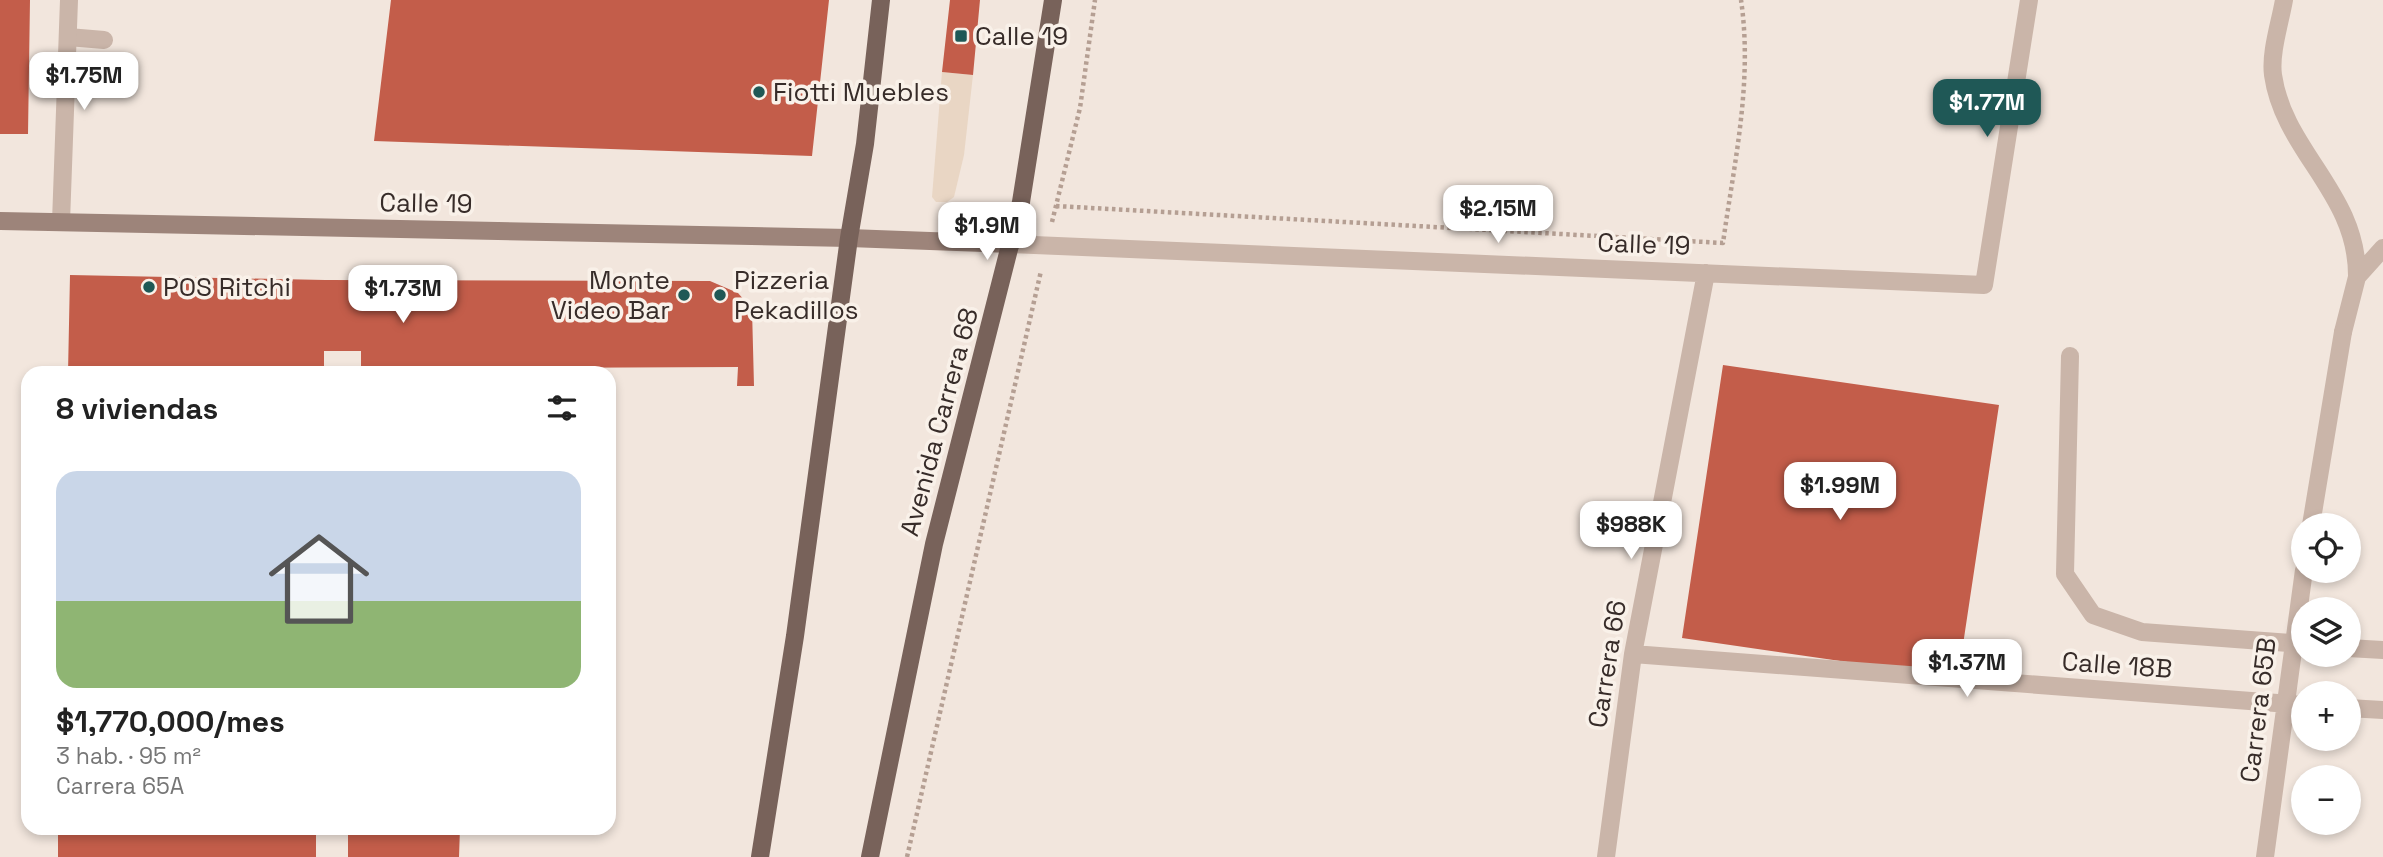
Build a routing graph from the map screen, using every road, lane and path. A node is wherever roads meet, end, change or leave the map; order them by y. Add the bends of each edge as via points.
1 (69, 0) edge
2 (881, 0) edge
3 (1053, 0) edge
4 (1095, 0) edge
5 (1741, 0) edge
6 (2029, 0) edge
7 (2284, 0) edge
8 (68, 37) junction
9 (104, 40) dead end
10 (1069, 153) dead end
11 (1056, 206) dead end
12 (0, 221) edge
13 (61, 222) junction
14 (849, 238) junction
15 (1011, 244) junction
16 (2383, 248) edge
17 (1706, 273) junction
18 (2357, 277) junction
19 (1033, 300) dead end
20 (2070, 356) dead end
21 (2313, 513) edge
22 (2291, 643) edge
23 (2361, 649) edge
24 (2383, 650) edge
25 (1633, 654) junction
26 (2293, 667) edge
27 (2285, 704) junction
28 (2291, 704) edge
29 (2361, 709) edge
30 (2383, 710) edge
31 (760, 857) edge
32 (870, 857) edge
33 (907, 857) edge
34 (1606, 857) edge
35 (2265, 857) edge

1 - 8 street
2 - 14 main road
3 - 15 main road, Avenida Carrera 68
4 - 10 path
5 - 11 path via 1745,94 1723,243
6 - 17 street, Calle 19 via 1984,285
7 - 18 street via 2273,74 2287,121 2346,216 2357,251
8 - 9 street
8 - 13 street
12 - 13 street, Calle 19
13 - 14 street, Calle 19
14 - 15 street, Calle 19
14 - 31 main road
15 - 17 street, Calle 19
15 - 32 main road, Avenida Carrera 68 via 934,544
16 - 18 street
17 - 25 street, Carrera 66
18 - 21 street via 2343,332
19 - 33 path
20 - 22 street via 2065,574 2092,615 2142,632
23 - 24 street
25 - 27 street, Calle 18B
25 - 34 street, Carrera 66
26 - 27 street, Carrera 65B
27 - 28 street, Calle 18B
27 - 35 street, Carrera 65B
29 - 30 street

